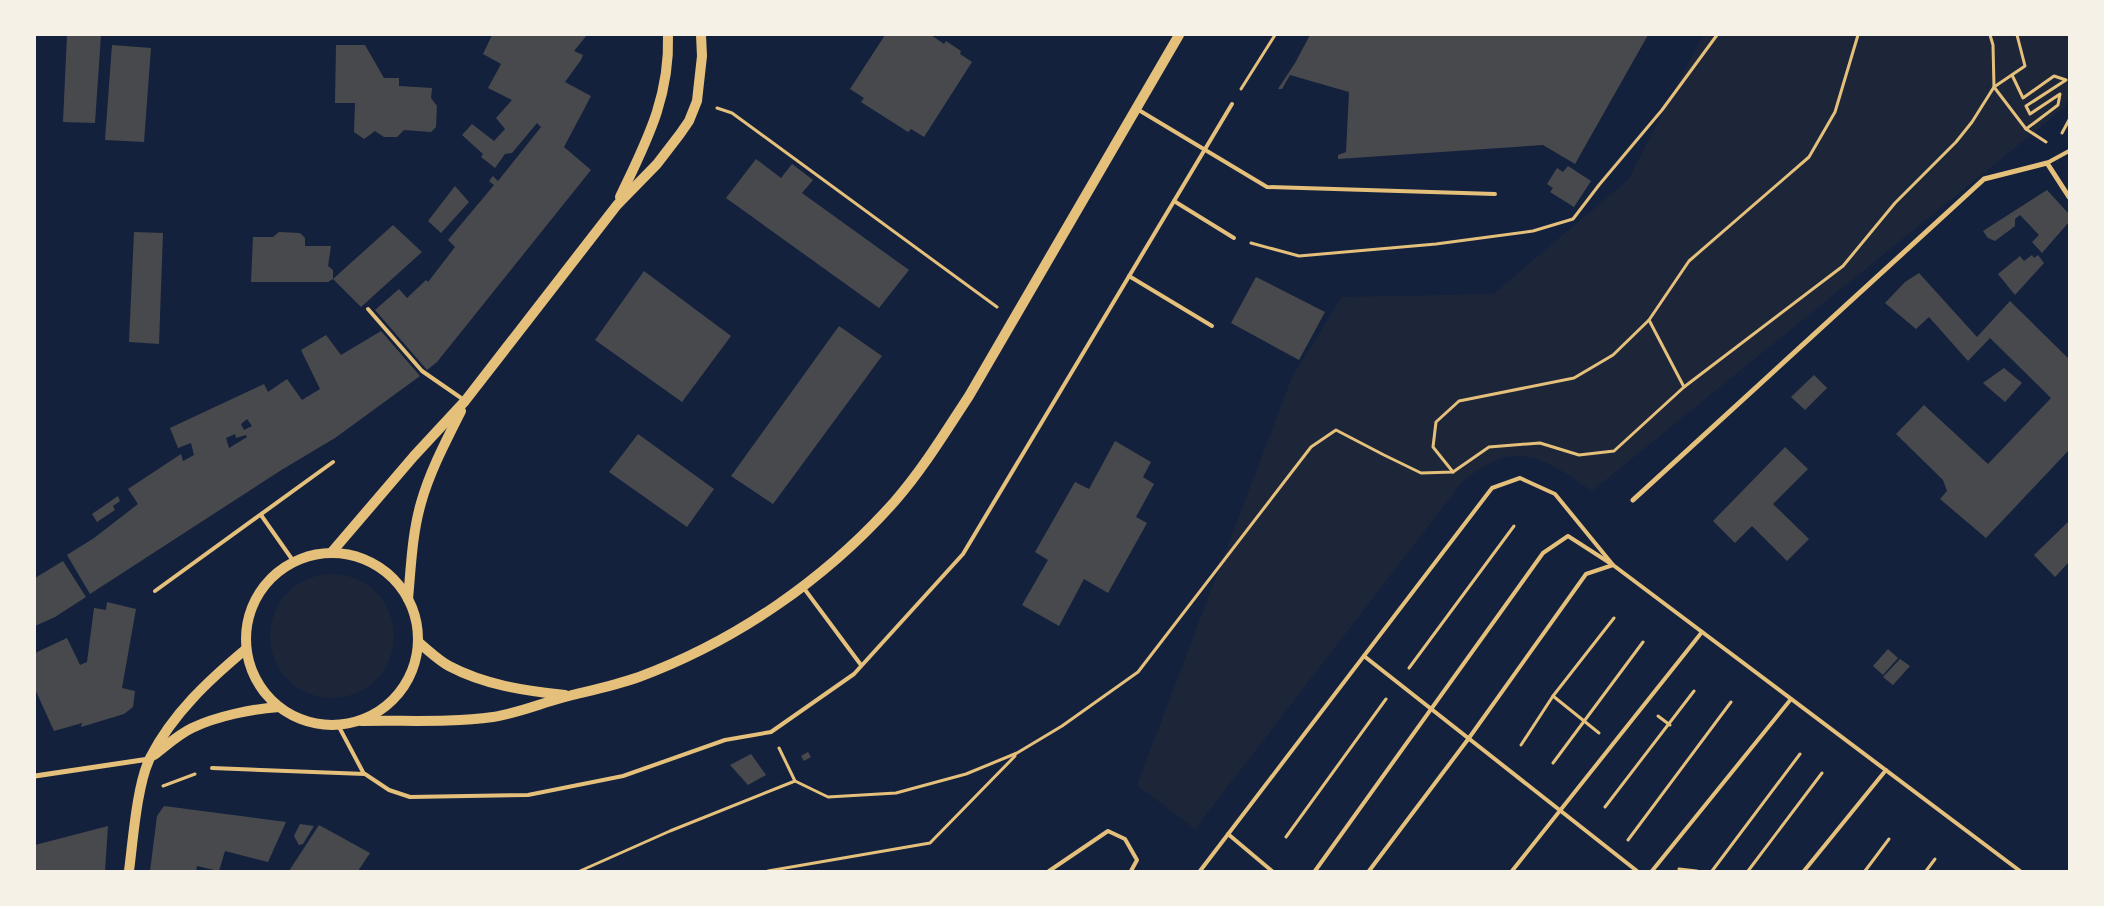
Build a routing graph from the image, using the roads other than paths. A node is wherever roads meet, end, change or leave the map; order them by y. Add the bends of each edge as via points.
1 (668, 35) edge
2 (702, 35) edge
3 (1179, 35) edge
4 (1232, 104) road end
5 (1136, 108) junction
6 (1206, 149) junction
7 (2069, 151) edge
8 (2047, 162) junction
9 (1495, 194) dead end
10 (2069, 197) edge
11 (1174, 201) junction
12 (617, 205) junction
13 (1234, 238) dead end
14 (1129, 276) junction
15 (368, 309) dead end
16 (1212, 326) dead end
17 (466, 401) junction
18 (333, 462) dead end
19 (1633, 500) dead end
20 (261, 515) junction
21 (331, 553) junction
22 (294, 562) junction
23 (1613, 565) junction
24 (803, 587) junction
25 (155, 591) dead end
26 (408, 599) junction
27 (1702, 632) junction
28 (418, 642) junction
29 (246, 648) junction
30 (1364, 656) junction
31 (861, 666) junction
32 (571, 696) junction
33 (1791, 699) junction
34 (279, 708) junction
35 (1432, 708) junction
36 (361, 721) junction
37 (338, 725) junction
38 (1469, 738) junction
39 (149, 759) junction
40 (212, 768) road end
41 (1886, 770) junction
42 (364, 774) junction
43 (35, 776) edge
44 (1560, 811) junction
45 (1228, 834) junction
46 (129, 871) edge
47 (1049, 871) edge
48 (1131, 871) edge
49 (1200, 871) edge
50 (1272, 871) edge
51 (1315, 871) edge
52 (1369, 871) edge
53 (1512, 871) edge
54 (1637, 871) edge
55 (1652, 871) edge
56 (1804, 871) edge
57 (2020, 871) edge

1 - 12 main road via 663,95 653,127
2 - 12 main road via 697,101 689,121 657,164
3 - 5 main road
4 - 6 lane
5 - 6 lane
5 - 24 main road via 969,396 932,451 896,501
6 - 9 lane via 1267,187
6 - 11 lane
7 - 8 lane
8 - 10 street
8 - 19 street via 1984,179
11 - 13 lane
11 - 14 lane
12 - 17 main road
14 - 16 lane
14 - 31 lane via 964,554
15 - 17 lane via 422,372
17 - 21 main road
17 - 26 main road via 435,464 421,504 413,540
18 - 20 lane
20 - 22 lane
20 - 25 lane
21 - 22 main road
21 - 26 main road via 354,556 376,565 394,579
22 - 29 main road via 276,574 258,595 248,620
23 - 27 lane
23 - 30 lane via 1555,494 1520,478 1492,488
23 - 35 lane via 1568,536 1543,553
23 - 38 lane via 1586,574
24 - 31 lane
24 - 32 main road via 762,616 674,662
26 - 28 main road via 414,612
27 - 33 lane
27 - 44 lane
28 - 32 main road via 448,666 503,686
28 - 36 main road via 413,668 401,690 383,708
29 - 34 main road via 259,684
29 - 39 main road via 180,711
30 - 35 lane
30 - 45 lane
31 - 42 lane via 771,732 725,740 623,776 528,795 410,797 389,790
32 - 36 main road via 494,717
33 - 41 lane
33 - 55 lane
34 - 37 main road via 304,721
34 - 39 main road via 230,716 192,728
35 - 38 lane
35 - 51 lane
36 - 37 main road
37 - 42 lane
38 - 44 lane
38 - 52 lane
39 - 43 street
39 - 46 main road via 140,794
40 - 42 lane
41 - 56 lane
41 - 57 lane
44 - 53 lane
44 - 54 lane
45 - 49 lane
45 - 50 lane
47 - 48 lane via 1108,831 1125,839 1138,860

